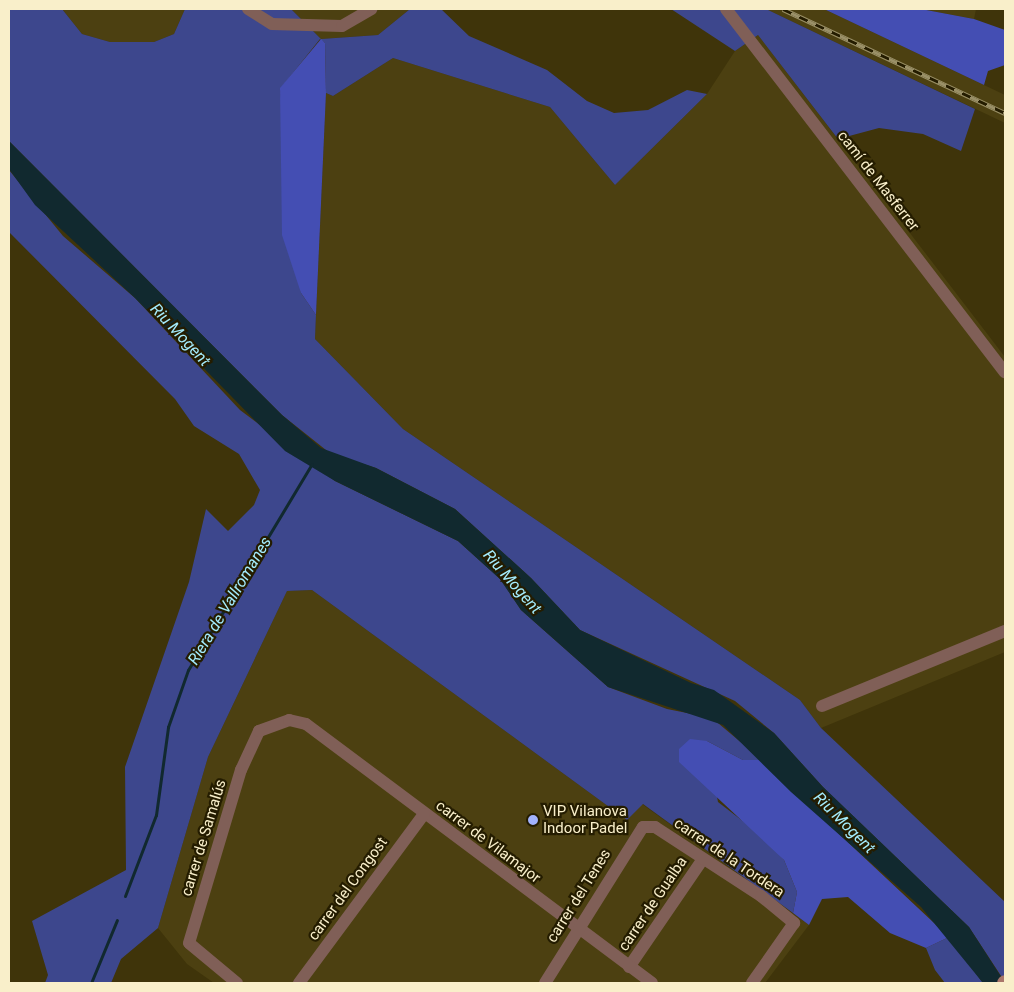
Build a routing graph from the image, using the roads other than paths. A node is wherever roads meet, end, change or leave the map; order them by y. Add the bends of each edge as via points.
1 (248, 9) edge
2 (371, 9) edge
3 (726, 9) edge
4 (1005, 372) edge
5 (1005, 631) edge
6 (822, 706) dead end
7 (306, 724) joint
8 (424, 814) junction
9 (643, 827) joint
10 (703, 859) junction
11 (576, 930) junction
12 (630, 967) junction
13 (237, 983) edge
14 (299, 983) edge
15 (545, 983) edge
16 (652, 983) edge
17 (752, 983) edge

1 - 2 street via 272,24 342,26
3 - 4 street, camí de Masferrer
5 - 6 street
7 - 8 street, carrer de Vilamajor
7 - 13 street, carrer de Samalús via 289,720 259,731 241,770 189,943
8 - 11 street, carrer de Vilamajor
8 - 14 street, carrer del Congost
9 - 10 street, carrer de la Tordera via 655,827
9 - 11 street, carrer del Tenes
10 - 12 street, carrer de Gualba
10 - 17 street, carrer de la Tordera via 794,924
11 - 12 street, carrer de Vilamajor
11 - 15 street, carrer del Tenes
12 - 16 street, carrer de Vilamajor

